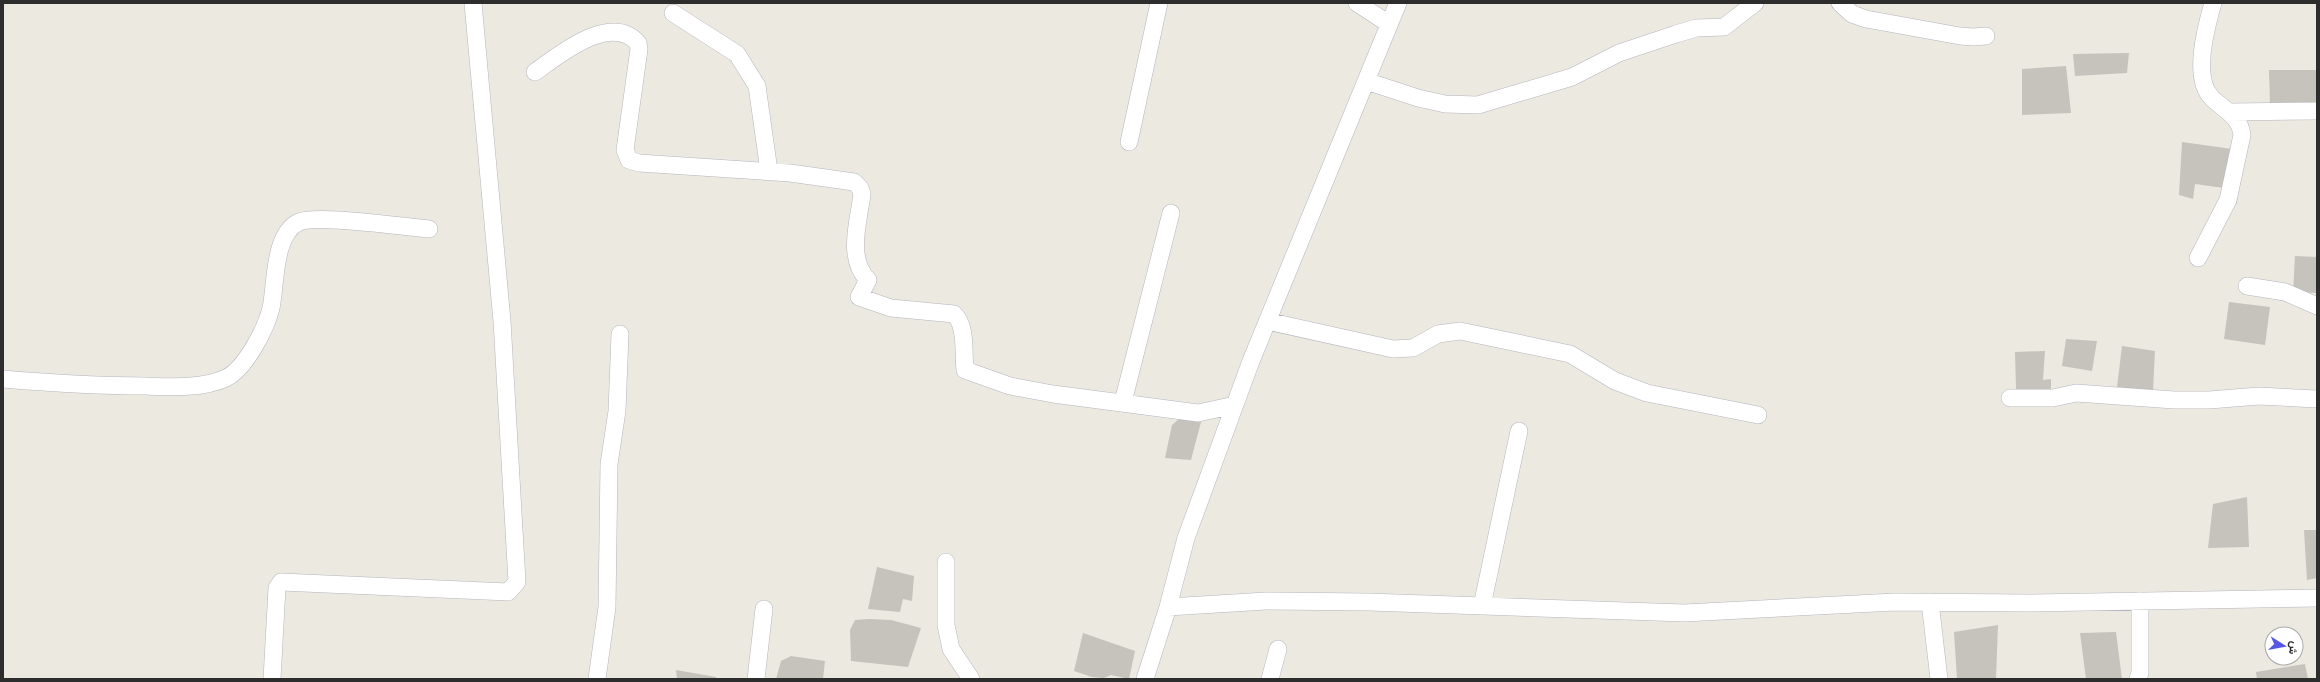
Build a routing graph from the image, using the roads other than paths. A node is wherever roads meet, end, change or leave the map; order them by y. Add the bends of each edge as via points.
1 (474, 3) edge
2 (1158, 3) edge
3 (1357, 3) edge
4 (1398, 3) edge
5 (1755, 3) edge
6 (1840, 3) edge
7 (2213, 3) edge
8 (673, 13) dead end
9 (1389, 24) junction
10 (1986, 36) dead end
11 (535, 72) dead end
12 (1366, 81) junction
13 (2317, 111) edge
14 (2231, 112) junction
15 (1129, 142) dead end
16 (769, 171) junction
17 (1171, 213) dead end
18 (429, 229) dead end
19 (2198, 258) dead end
20 (2247, 286) dead end
21 (2317, 306) edge
22 (1267, 321) junction
23 (620, 334) dead end
24 (3, 379) edge
25 (2010, 398) dead end
26 (2317, 399) edge
27 (1123, 402) junction
28 (1235, 405) junction
29 (1758, 415) dead end
30 (1519, 431) dead end
31 (946, 562) dead end
32 (2317, 598) edge
33 (2140, 601) junction
34 (1930, 602) junction
35 (1482, 606) junction
36 (1168, 607) junction
37 (764, 609) dead end
38 (1278, 649) dead end
39 (272, 679) edge
40 (597, 679) edge
41 (756, 679) edge
42 (971, 679) edge
43 (1145, 679) edge
44 (1270, 679) edge
45 (1939, 679) edge
46 (2138, 679) edge

1 - 39 street via 502,321 517,582 508,592 281,582 277,588
2 - 15 street
3 - 9 street
4 - 9 street
5 - 12 street via 1724,27 1696,28 1676,34 1619,53 1572,77 1478,105 1445,104
6 - 10 street via 1852,14 1866,19 1960,36
7 - 14 street via 2205,36 2202,68 2205,90 2212,99
8 - 16 street via 737,54 757,86
9 - 12 street
11 - 16 street via 581,40 605,34 627,34 638,43 639,49 625,150 629,160 639,163
12 - 22 street
13 - 14 street
14 - 19 street via 2241,128 2242,145 2228,200
16 - 27 street via 845,179 857,184 862,194 855,244 857,258 868,280 859,297 891,308 954,314 964,340 965,370 1017,387
17 - 27 street
18 - 24 street via 320,219 292,226 280,248 271,308 264,326 239,370 225,378 181,387 98,386
20 - 21 street via 2285,292
22 - 28 street
22 - 29 street via 1404,350 1413,348 1438,334 1460,331 1570,354 1615,381 1647,393
23 - 40 street via 617,410 609,464 607,607
25 - 26 street via 2053,398 2076,393 2174,400 2259,396
27 - 28 street via 1198,413
28 - 36 street via 1186,538
30 - 35 street
31 - 42 street via 946,625 951,649
32 - 33 street
33 - 34 street
33 - 46 street
34 - 35 street via 1684,612
34 - 45 street
35 - 36 street via 1266,601
36 - 43 street
37 - 41 street
38 - 44 street

